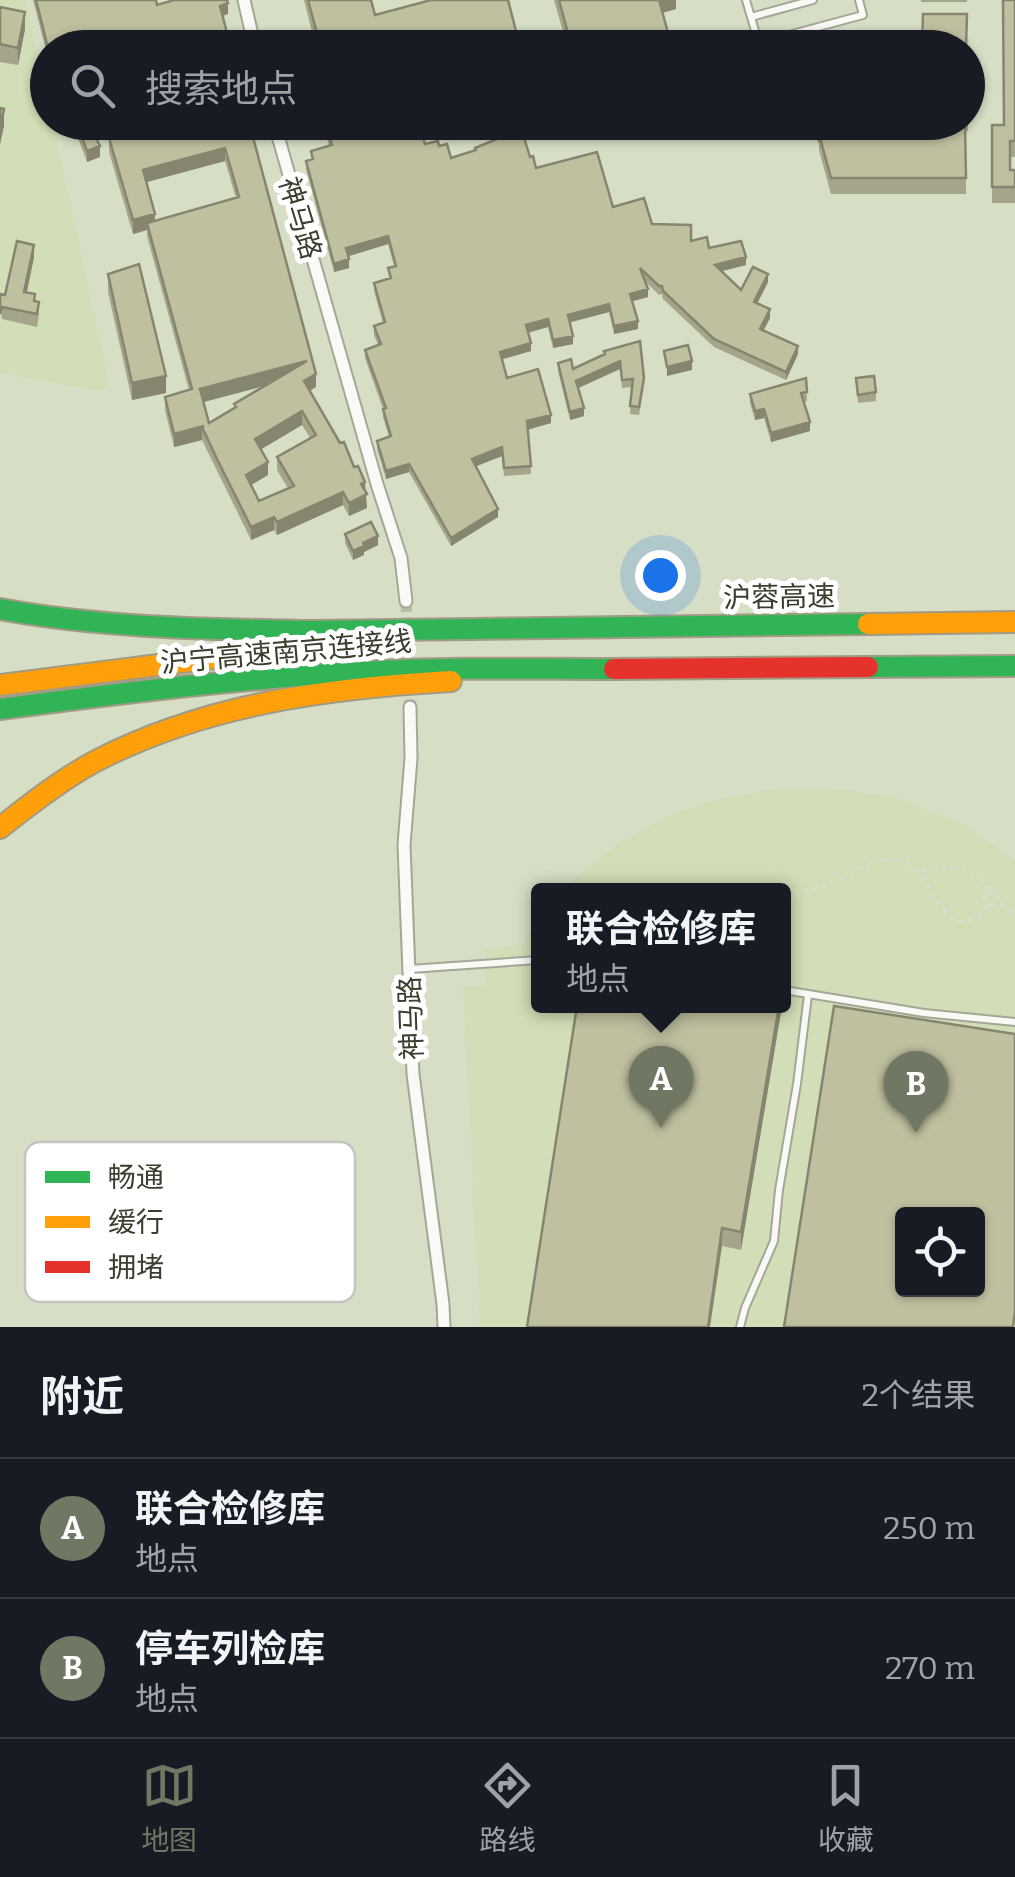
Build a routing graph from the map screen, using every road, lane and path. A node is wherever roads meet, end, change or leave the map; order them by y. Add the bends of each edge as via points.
1 (244, 0) edge
2 (746, 0) edge
3 (813, 0) edge
4 (859, 0) edge
5 (751, 17) junction
6 (252, 30) edge
7 (755, 30) edge
8 (812, 30) edge
9 (279, 140) edge
10 (406, 601) tunnel mouth
11 (0, 609) edge
12 (1015, 622) edge
13 (543, 628) junction
14 (1015, 666) edge
15 (578, 669) junction
16 (0, 685) edge
17 (410, 706) tunnel mouth
18 (0, 710) edge
19 (0, 828) edge
20 (920, 871) junction
21 (989, 891) junction
22 (791, 896) edge
23 (998, 902) junction
24 (989, 906) junction
25 (1015, 917) edge
26 (531, 960) edge
27 (409, 969) junction
28 (791, 991) edge
29 (808, 995) junction
30 (1015, 1022) edge
31 (444, 1327) edge
32 (740, 1327) edge

1 - 6 street
2 - 5 lane
3 - 5 lane
4 - 8 lane via 864,15
5 - 7 lane
9 - 10 street, 神马路 via 401,558
11 - 13 highway via 204,629
12 - 13 highway, 沪蓉高速
13 - 16 highway, 沪宁高速南京连接线
14 - 15 highway
15 - 18 highway, 沪宁高速南京连接线 via 332,674
15 - 19 highway via 281,697 211,715 94,763
17 - 27 street, 神马路 via 404,845
20 - 21 path via 959,869
20 - 22 path via 887,860
20 - 24 path via 954,920
21 - 23 path
21 - 24 path
23 - 24 path
23 - 25 path
26 - 27 lane
27 - 31 street, 神马路 via 414,1074
28 - 29 lane
29 - 30 lane
29 - 32 lane via 774,1241

